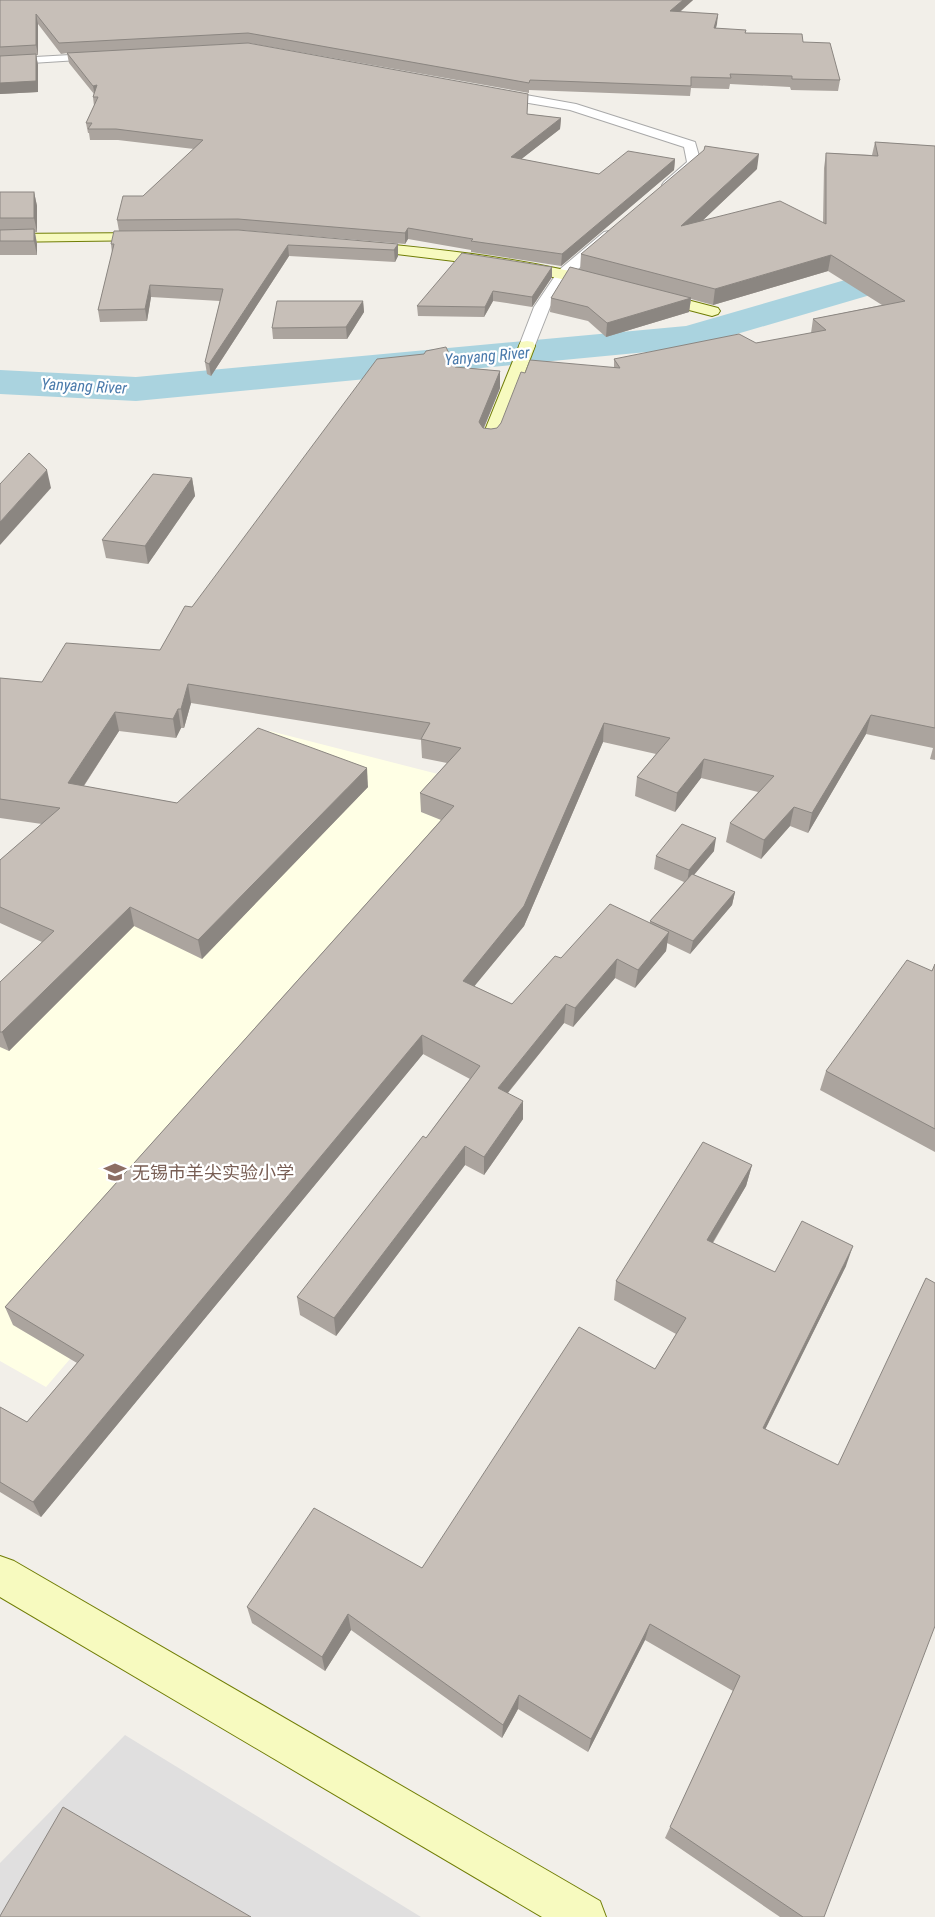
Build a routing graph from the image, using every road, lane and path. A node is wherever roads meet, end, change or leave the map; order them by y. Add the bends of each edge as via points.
1 (120, 55) edge
2 (0, 62) edge
3 (484, 91) edge
4 (658, 194) edge
5 (622, 224) edge
6 (170, 236) edge
7 (0, 238) edge
8 (348, 245) edge
9 (564, 273) junction
10 (620, 287) edge
11 (638, 292) edge
12 (712, 311) edge
13 (524, 354) joint
14 (490, 440) edge
15 (0, 1575) edge
16 (584, 1917) edge

1 - 2 street
3 - 4 street via 572,107 690,144 694,163
5 - 9 street
6 - 7 street
8 - 9 street via 438,253
9 - 10 street
9 - 13 street via 542,307
11 - 12 street
13 - 14 street
15 - 16 street

